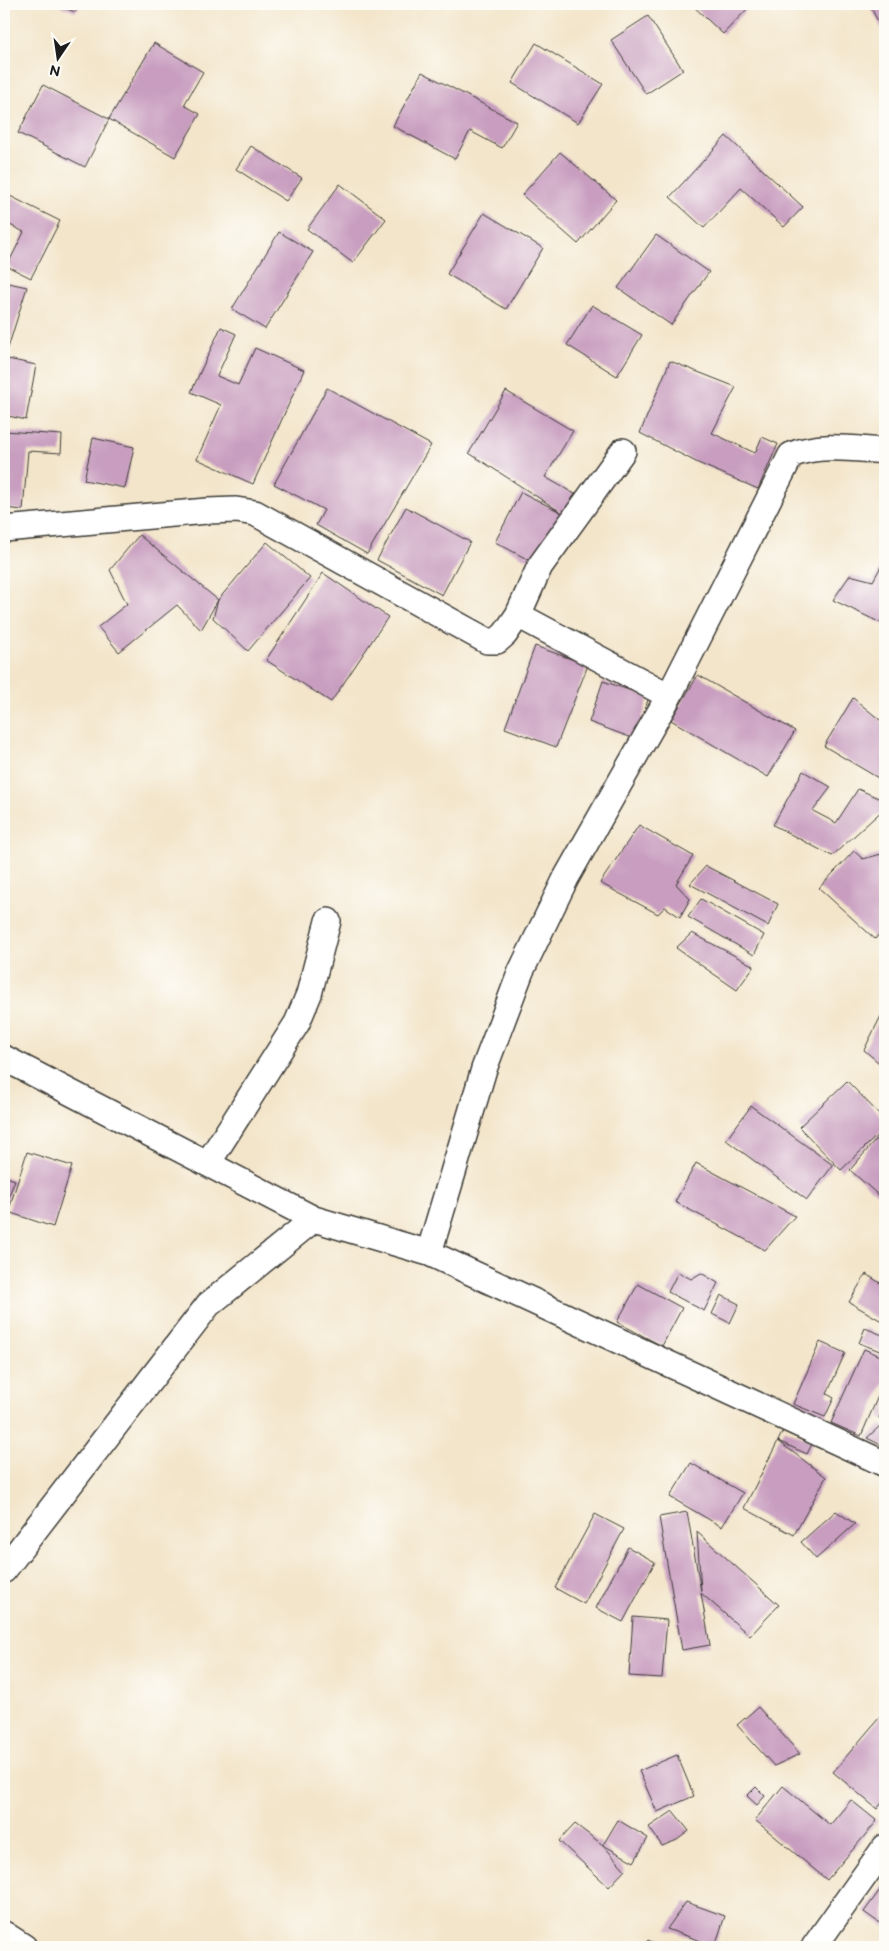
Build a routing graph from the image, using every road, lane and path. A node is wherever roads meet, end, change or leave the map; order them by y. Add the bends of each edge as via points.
1 (885, 451) edge
2 (623, 452) dead end
3 (4, 529) edge
4 (518, 614) junction
5 (669, 696) junction
6 (328, 921) dead end
7 (4, 1058) edge
8 (208, 1163) junction
9 (314, 1218) junction
10 (429, 1253) junction
11 (885, 1464) edge
12 (4, 1570) edge
13 (885, 1847) edge
14 (4, 1934) edge
15 (24, 1947) edge
16 (814, 1947) edge

1 - 5 street via 828,447 791,455
2 - 4 street via 540,566
3 - 4 street via 236,510 255,513 487,641 497,640 505,634
4 - 5 street
5 - 10 street via 566,878 521,971 484,1069
6 - 8 street via 297,1023
7 - 8 street
8 - 9 street
9 - 10 street
9 - 12 street via 208,1305
10 - 11 street
13 - 16 street
14 - 15 street

